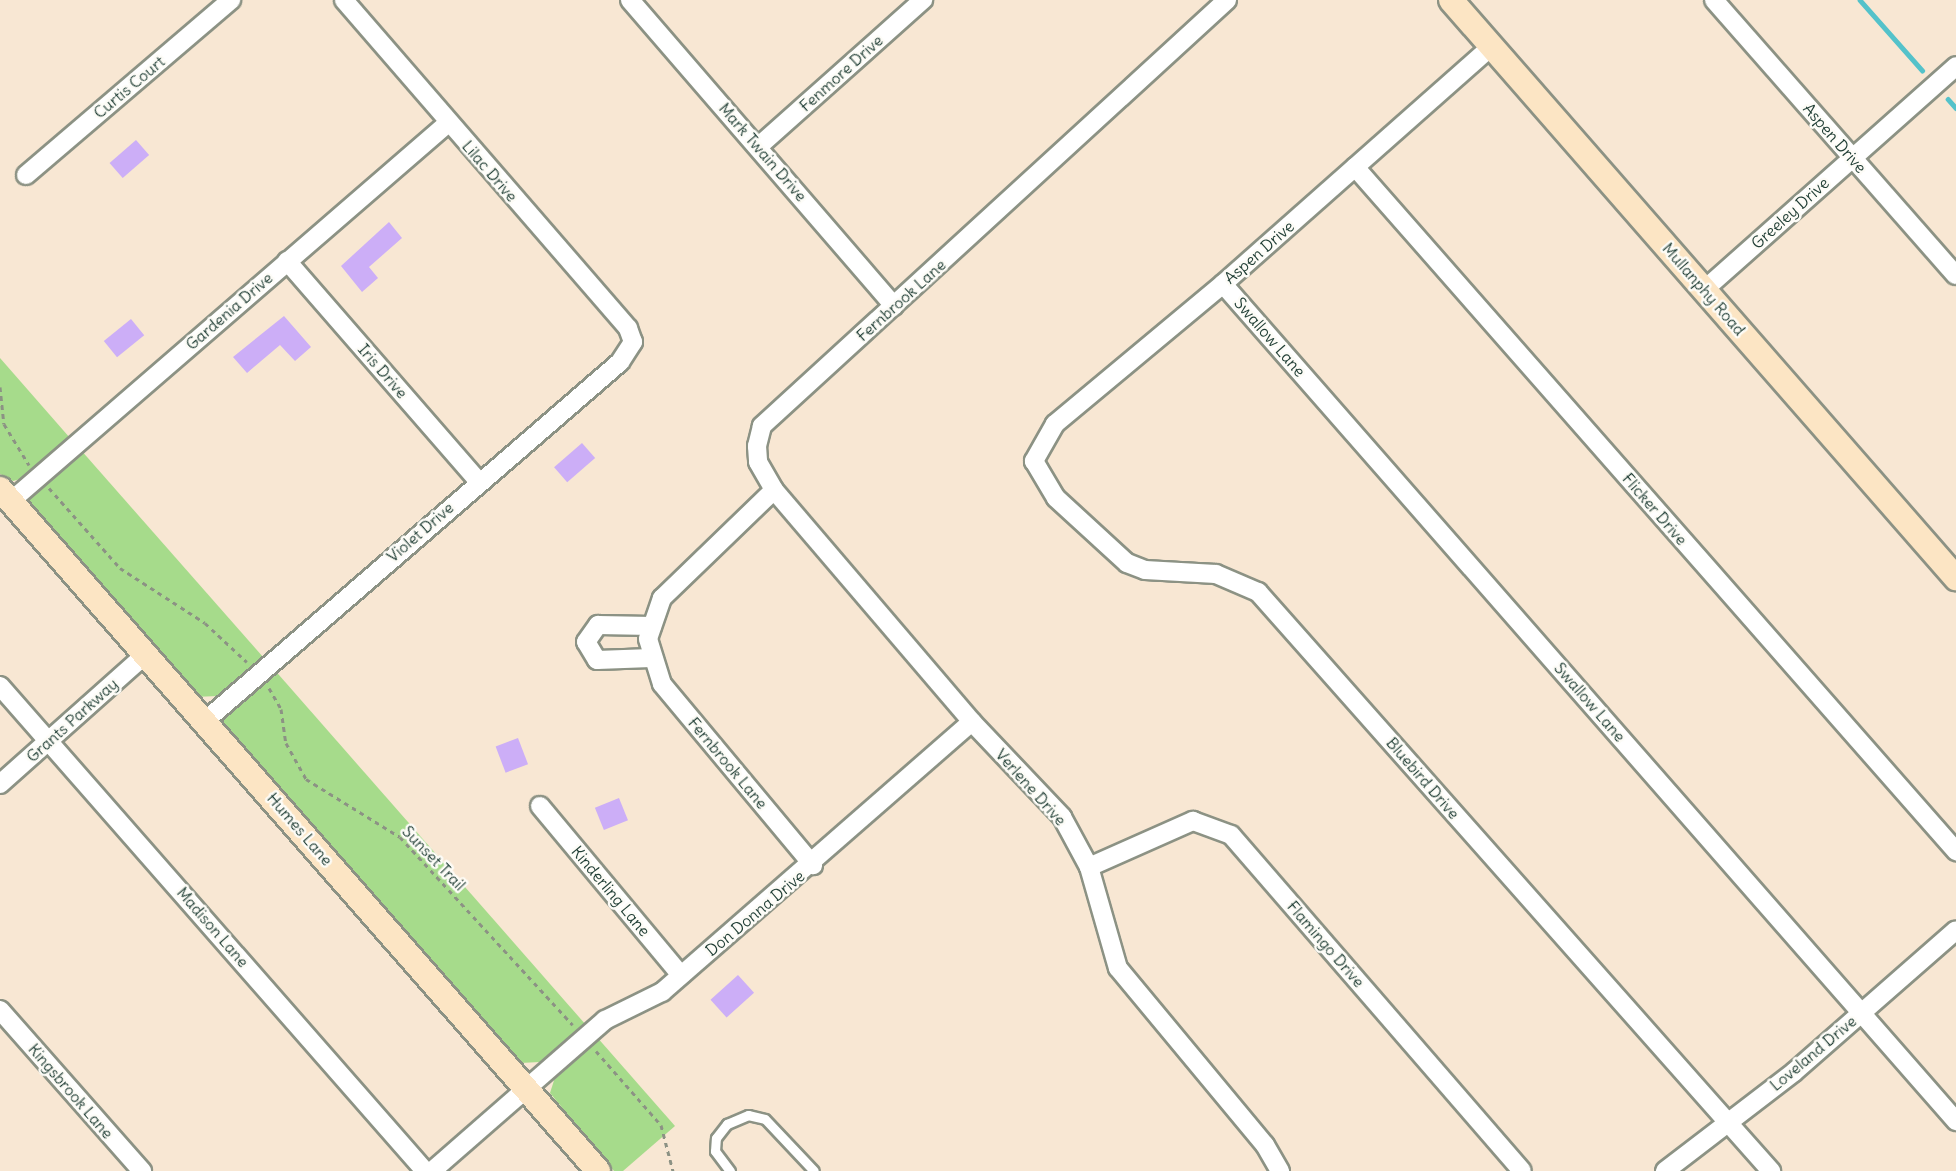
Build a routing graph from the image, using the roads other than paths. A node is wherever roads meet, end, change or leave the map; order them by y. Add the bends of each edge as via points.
1 (231, 0) edge
2 (344, 0) edge
3 (630, 0) edge
4 (923, 0) edge
5 (1227, 0) edge
6 (1451, 0) edge
7 (1714, 0) edge
8 (1492, 46) junction
9 (1956, 66) edge
10 (448, 123) junction
11 (759, 146) junction
12 (1852, 158) junction
13 (1355, 167) junction
14 (26, 175) dead end
15 (287, 261) junction
16 (1956, 275) edge
17 (1223, 284) junction
18 (1704, 290) junction
19 (894, 306) junction
20 (633, 342) joint
21 (1034, 461) joint
22 (478, 481) junction
23 (774, 490) junction
24 (5, 495) edge
25 (1956, 578) edge
26 (652, 626) junction
27 (145, 655) junction
28 (651, 658) junction
29 (0, 686) edge
30 (205, 721) junction
31 (972, 722) junction
32 (50, 739) junction
33 (0, 784) edge
34 (540, 806) dead end
35 (1956, 851) edge
36 (813, 865) junction
37 (1089, 867) junction
38 (1956, 930) edge
39 (681, 975) junction
40 (0, 1010) edge
41 (1862, 1013) junction
42 (526, 1088) junction
43 (1956, 1121) edge
44 (1724, 1123) junction
45 (142, 1171) edge
46 (425, 1171) edge
47 (432, 1171) edge
48 (598, 1171) edge
49 (730, 1171) edge
50 (814, 1171) edge
51 (1280, 1171) edge
52 (1522, 1171) edge
53 (1665, 1171) edge
54 (1772, 1171) edge

1 - 14 street, Curtis Court
2 - 10 street, Lilac Drive
3 - 11 street, Mark Twain Drive
4 - 11 street, Fenmore Drive
5 - 19 street, Fernbrook Lane
6 - 8 street, Mullanphy Road
7 - 12 street, Aspen Drive
8 - 13 street, Aspen Drive
8 - 18 street, Mullanphy Road
9 - 12 street, Greeley Drive
10 - 15 street, Gardenia Drive
10 - 20 street, Lilac Drive via 628,328
11 - 19 street, Mark Twain Drive
12 - 16 street, Aspen Drive
12 - 18 street, Greeley Drive
13 - 17 street, Aspen Drive
13 - 35 street, Flicker Drive
15 - 22 street, Iris Drive
15 - 24 street, Gardenia Drive
17 - 21 street, Aspen Drive via 1055,424
17 - 41 street, Swallow Lane
18 - 25 street, Mullanphy Road
19 - 23 street, Fernbrook Lane via 762,426 758,462
20 - 22 street, Violet Drive via 620,362
21 - 44 street, Bluebird Drive via 1056,498 1108,551 1145,570 1216,574 1258,592
22 - 30 street, Violet Drive
23 - 26 street, Fernbrook Lane via 662,598
23 - 31 street, Verlene Drive
24 - 27 street, Humes Lane
26 - 28 street, Fernbrook Lane
26 - 28 street via 598,625 586,642 597,660
27 - 30 street, Humes Lane
27 - 32 street, Grants Parkway
28 - 36 street, Fernbrook Lane via 662,684
29 - 32 street, Madison Lane
30 - 42 street, Humes Lane
31 - 36 street, Don Donna Drive
31 - 37 street, Verlene Drive via 1062,817
32 - 33 street, Grants Parkway
32 - 46 street, Madison Lane
34 - 39 street, Kinderling Lane
36 - 39 street, Don Donna Drive
37 - 51 street, Verlene Drive via 1118,968 1265,1145
37 - 52 street, Flamingo Drive via 1193,821 1231,835
38 - 41 street, Loveland Drive
39 - 42 street, Don Donna Drive via 662,992 605,1020
40 - 45 street, Kingsbrook Lane
41 - 43 street, Swallow Lane
41 - 44 street, Loveland Drive
42 - 47 street, Don Donna Drive
42 - 48 street, Humes Lane
44 - 53 street, Loveland Drive
44 - 54 street, Bluebird Drive
49 - 50 lane via 715,1151 716,1138 727,1124 748,1116 765,1119

